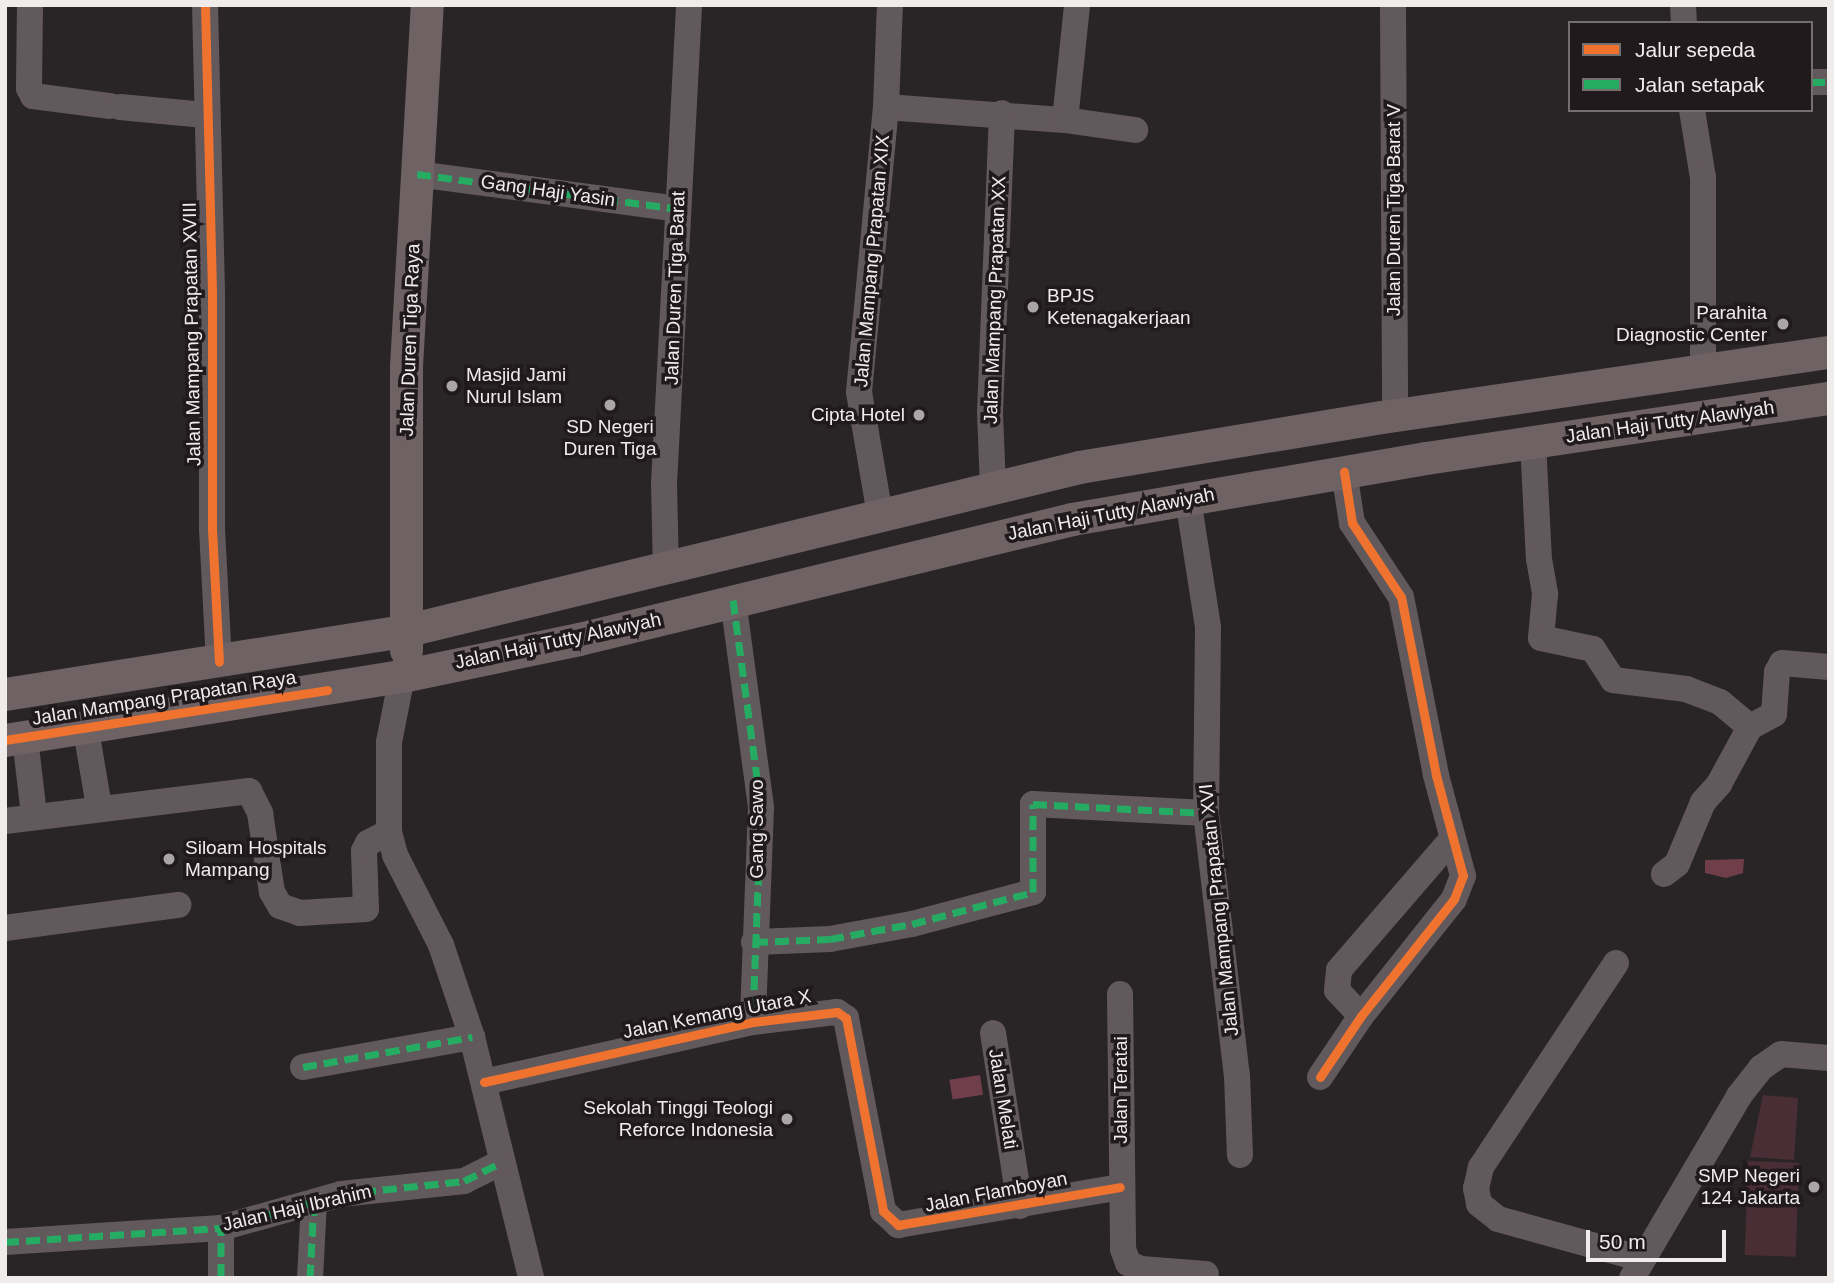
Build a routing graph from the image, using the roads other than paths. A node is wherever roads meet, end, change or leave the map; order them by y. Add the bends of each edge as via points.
1 (30, 5) edge
2 (205, 5) edge
3 (428, 5) edge
4 (689, 5) edge
5 (890, 5) edge
6 (1077, 5) edge
7 (1393, 5) edge
8 (886, 107) junction
9 (1692, 112) edge
10 (1002, 113) junction
11 (205, 115) junction
12 (1065, 120) junction
13 (1135, 130) dead end
14 (417, 174) junction
15 (677, 209) junction
16 (1829, 352) edge
17 (1703, 369) junction
18 (1829, 398) edge
19 (1395, 415) junction
20 (1533, 442) junction
21 (1344, 472) junction
22 (993, 488) junction
23 (1188, 499) junction
24 (880, 515) junction
25 (666, 571) junction
26 (733, 600) junction
27 (408, 630) junction
28 (219, 662) junction
29 (1829, 667) edge
30 (402, 676) junction
31 (5, 694) edge
32 (1750, 727) junction
33 (86, 730) junction
34 (15, 739) edge
35 (99, 807) junction
36 (1206, 813) junction
37 (34, 815) junction
38 (5, 821) edge
39 (389, 832) junction
40 (1452, 839) junction
41 (1664, 874) dead end
42 (178, 905) dead end
43 (5, 928) edge
44 (754, 942) junction
45 (1616, 964) dead end
46 (1120, 993) dead end
47 (1361, 1016) junction
48 (753, 1018) dead end
49 (993, 1033) dead end
50 (472, 1037) junction
51 (1829, 1058) edge
52 (303, 1067) dead end
53 (1320, 1077) dead end
54 (484, 1082) junction
55 (1240, 1155) dead end
56 (500, 1163) junction
57 (1120, 1187) junction
58 (314, 1202) junction
59 (1020, 1206) junction
60 (883, 1210) joint
61 (221, 1227) junction
62 (5, 1242) edge
63 (1637, 1268) edge
64 (1128, 1270) edge
65 (1206, 1273) dead end
66 (530, 1275) edge
67 (221, 1278) edge
68 (310, 1278) edge

1 - 11 street via 29,88 33,96
2 - 11 street, Jalan Mampang Prapatan XVIII
3 - 14 main road, Jalan Duren Tiga Raya
4 - 15 street, Jalan Duren Tiga Barat
5 - 8 street, Jalan Mampang Prapatan XIX
6 - 12 street
7 - 19 street, Jalan Duren Tiga Barat V
8 - 10 street
8 - 24 street, Jalan Mampang Prapatan XIX via 859,392
9 - 17 street via 1703,178
10 - 12 street
10 - 22 street, Jalan Mampang Prapatan XX via 990,412
11 - 28 street, Jalan Mampang Prapatan XVIII via 212,291 212,529
12 - 13 street
14 - 15 street, Gang Haji Yasin
14 - 27 main road, Jalan Duren Tiga Raya via 406,366
15 - 25 street, Jalan Duren Tiga Barat via 664,484
16 - 17 main road
17 - 19 main road
18 - 20 main road, Jalan Haji Tutty Alawiyah
19 - 22 main road via 1079,467
20 - 21 main road, Jalan Haji Tutty Alawiyah
20 - 32 street via 1545,594 1541,638 1593,649 1613,680 1686,689 1720,702
21 - 23 main road, Jalan Haji Tutty Alawiyah
21 - 40 street via 1352,523 1401,597
22 - 24 main road
23 - 26 main road, Jalan Haji Tutty Alawiyah via 1017,530
23 - 36 street, Jalan Mampang Prapatan XVI via 1208,627
24 - 25 main road
25 - 27 main road
26 - 30 main road, Jalan Haji Tutty Alawiyah
26 - 44 street, Gang Sawo via 761,808
27 - 28 main road, Jalan Mampang Prapatan Raya
27 - 30 main road, Jalan Duren Tiga Raya
28 - 31 main road, Jalan Mampang Prapatan Raya
29 - 32 street via 1782,663 1777,672 1774,714
30 - 33 main road, Jalan Mampang Prapatan Raya
30 - 39 street via 388,742
32 - 41 street via 1719,784 1703,802 1677,864
33 - 34 main road, Jalan Mampang Prapatan Raya
33 - 35 street
34 - 37 street
35 - 37 street
35 - 39 street via 249,791 260,813 269,885 280,906 292,913 366,909 363,851 368,843
36 - 44 street via 1033,804 1033,892 912,924 830,939
36 - 55 street, Jalan Mampang Prapatan XVI via 1237,1075
37 - 38 street
39 - 50 street via 395,855 441,945
40 - 47 street via 1463,876 1460,890
40 - 47 street via 1339,970 1337,990
42 - 43 street
44 - 48 street, Gang Sawo
45 - 63 street via 1481,1167 1476,1188 1479,1204 1499,1219
46 - 57 street, Jalan Teratai
47 - 53 street
49 - 59 street, Jalan Melati
50 - 52 street
50 - 54 street
51 - 63 street via 1782,1054 1761,1068 1739,1096
54 - 56 street
54 - 60 street, Jalan Kemang Utara X via 739,1024 837,1012 846,1018
56 - 58 street, Jalan Haji Ibrahim via 464,1181 341,1194
56 - 66 street
57 - 59 street, Jalan Flamboyan
57 - 64 street, Jalan Teratai
58 - 61 street, Jalan Haji Ibrahim
58 - 68 street
59 - 60 street, Jalan Flamboyan via 915,1225 898,1225
61 - 62 street, Jalan Haji Ibrahim
61 - 67 street
64 - 65 street

